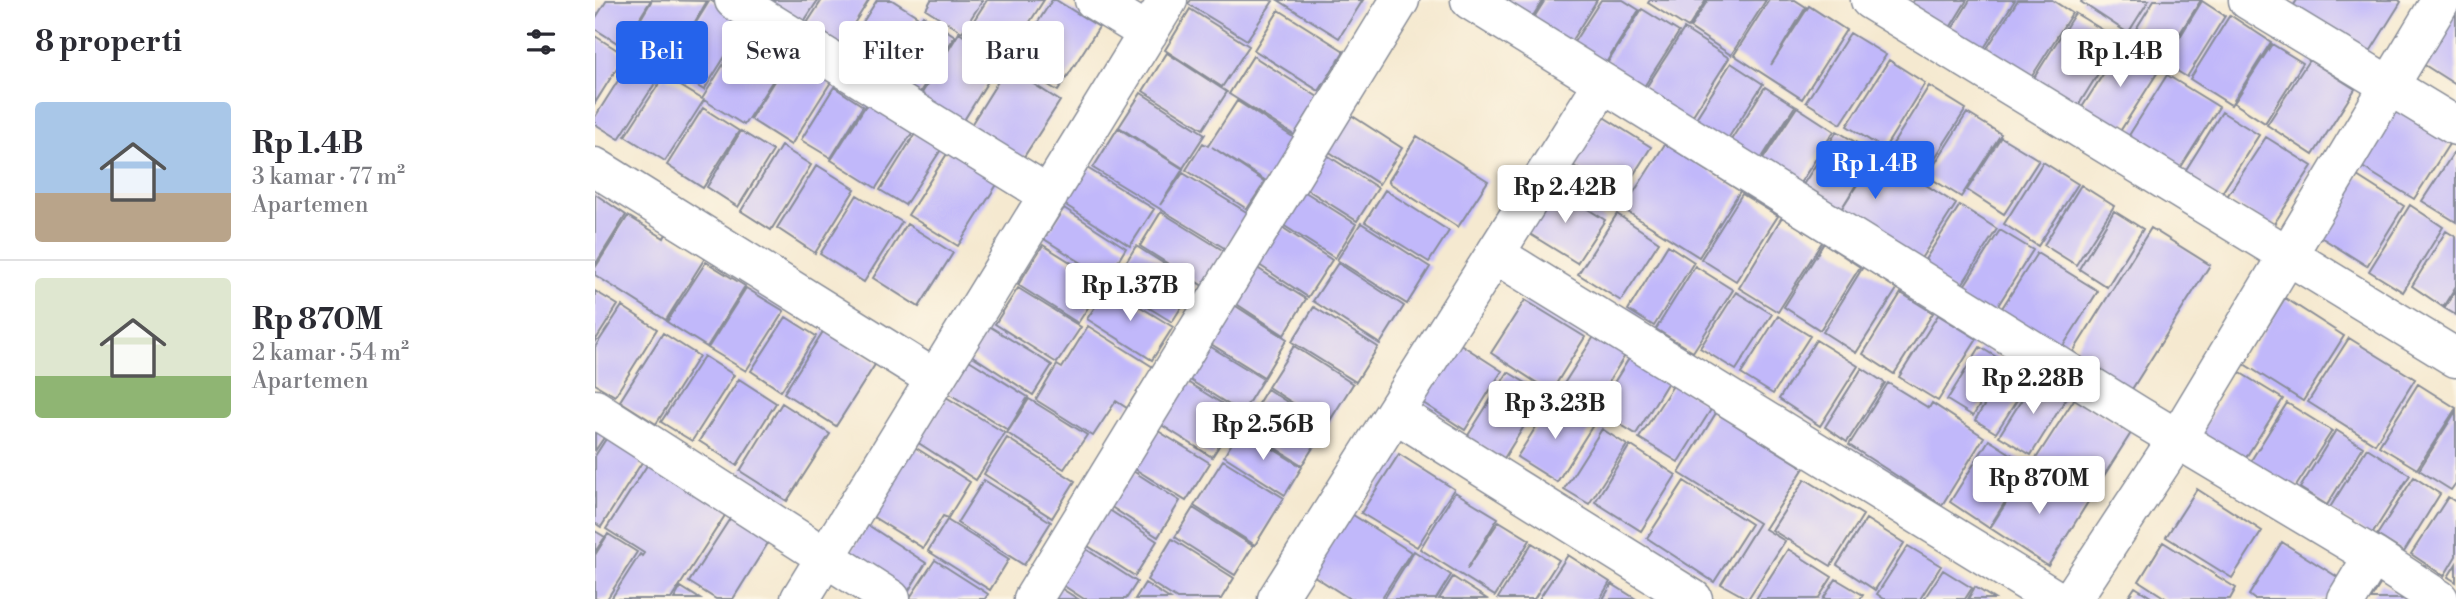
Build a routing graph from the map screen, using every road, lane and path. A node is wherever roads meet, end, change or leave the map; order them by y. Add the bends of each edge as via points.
1 (734, 0) edge
2 (1094, 0) edge
3 (1168, 0) edge
4 (1400, 0) edge
5 (1470, 0) edge
6 (1870, 0) edge
7 (2248, 0) edge
8 (2441, 0) edge
9 (1148, 33) junction
10 (1603, 83) junction
11 (2388, 86) junction
12 (2456, 126) edge
13 (595, 167) edge
14 (1049, 195) junction
15 (1495, 254) junction
16 (2289, 255) junction
17 (2456, 358) edge
18 (935, 379) junction
19 (595, 409) edge
20 (1395, 413) junction
21 (2177, 439) junction
22 (2373, 556) junction
23 (826, 557) junction
24 (1287, 596) edge
25 (800, 599) edge
26 (891, 599) edge
27 (1033, 599) edge
28 (1693, 599) edge
29 (2055, 599) edge
30 (2072, 599) edge
31 (2347, 599) edge
32 (2439, 599) edge

1 - 14 street
2 - 9 street
3 - 9 street
4 - 27 street
5 - 10 street
6 - 16 street
7 - 11 street
8 - 11 street
9 - 14 street
10 - 15 street
10 - 21 street
11 - 12 street
11 - 16 street
13 - 18 street
14 - 18 street
15 - 20 street
15 - 29 street
16 - 17 street
16 - 21 street
18 - 23 street
19 - 23 street
20 - 24 street
20 - 28 street
21 - 22 street
21 - 30 street
22 - 31 street
22 - 32 street
23 - 25 street
23 - 26 street

